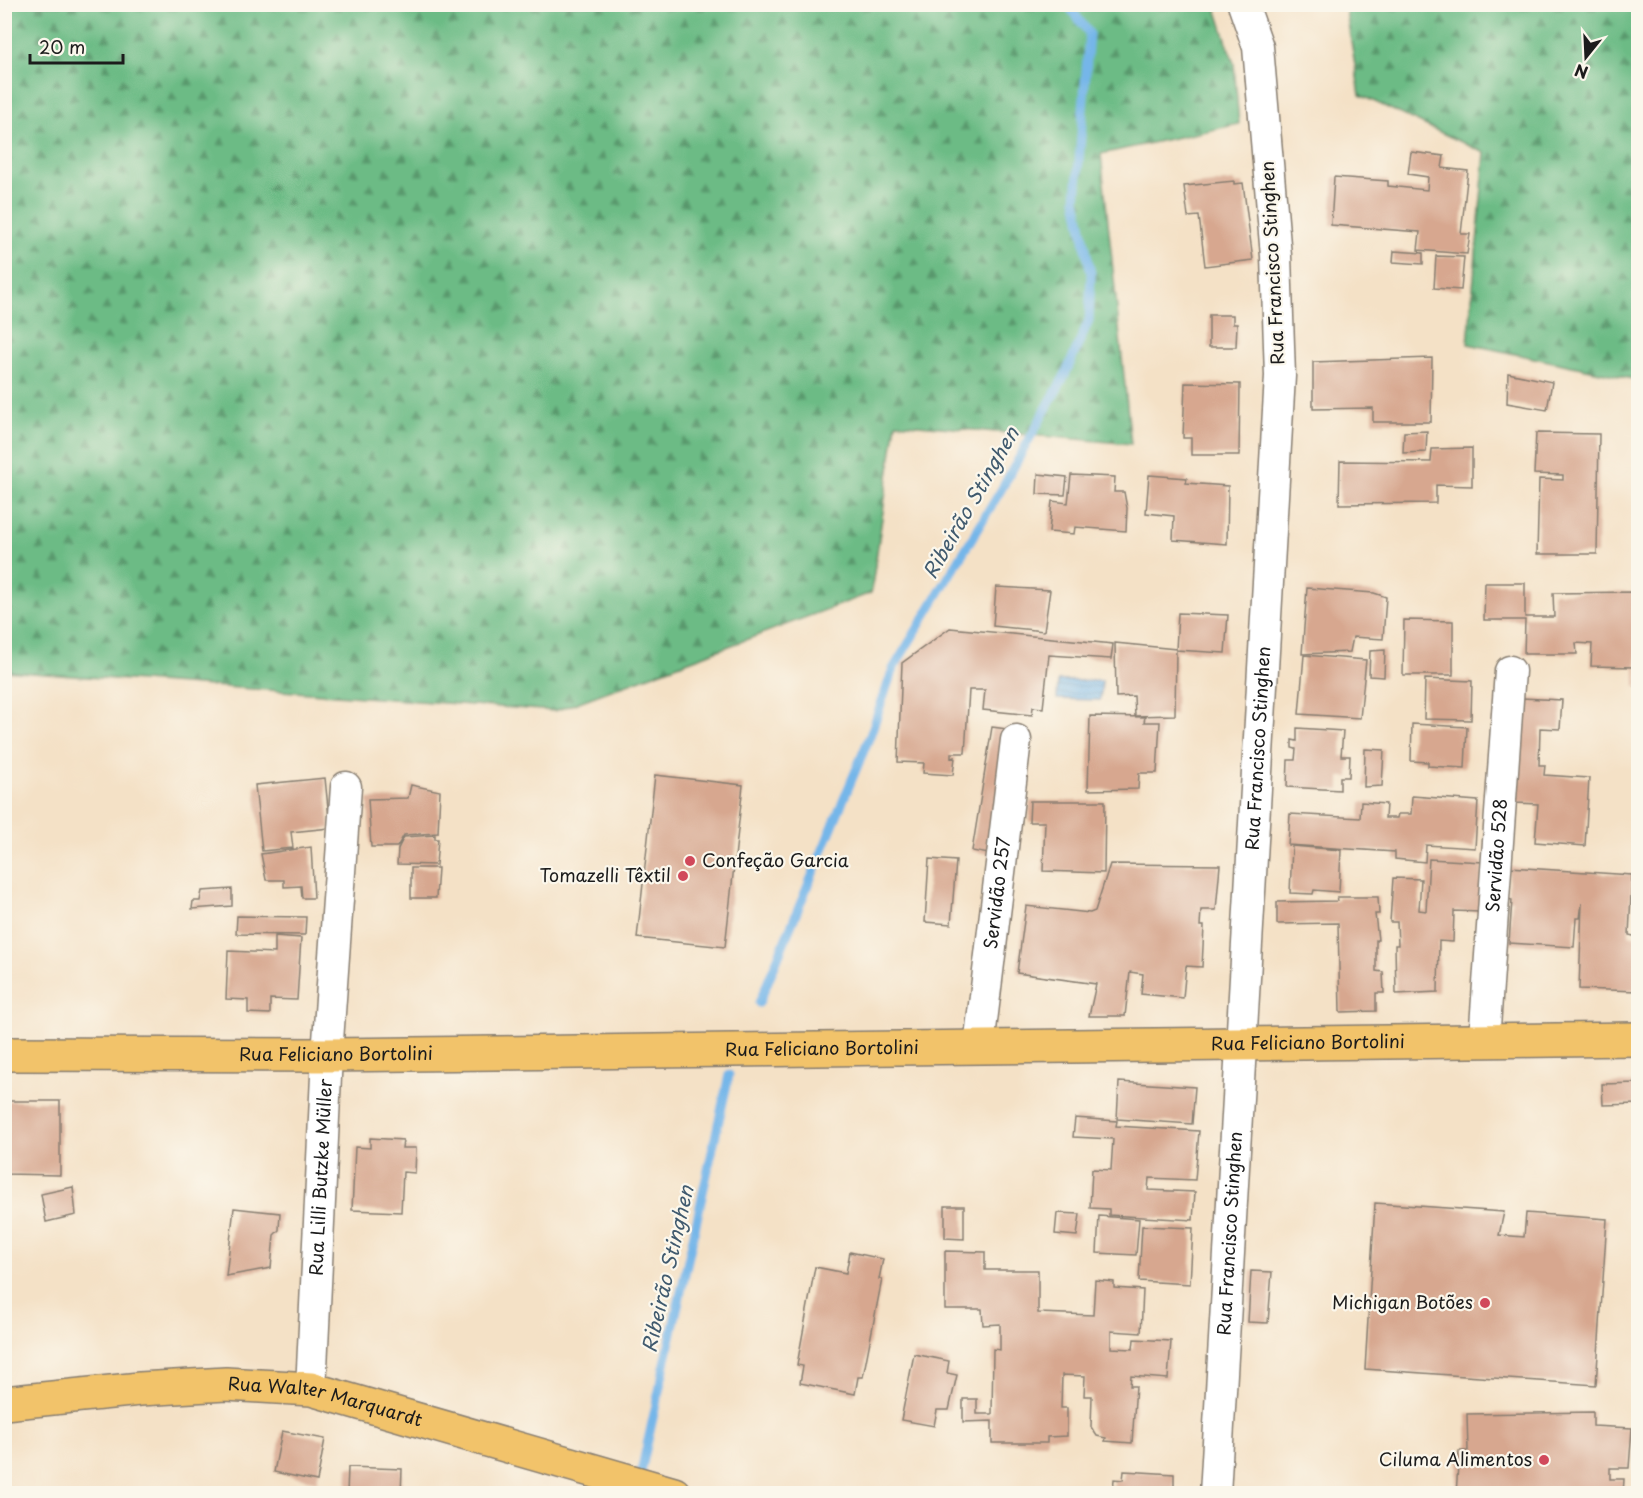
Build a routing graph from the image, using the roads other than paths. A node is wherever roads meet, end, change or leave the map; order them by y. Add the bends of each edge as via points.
1 (1244, 4) edge
2 (1510, 671) dead end
3 (1016, 740) dead end
4 (346, 787) dead end
5 (1638, 1039) edge
6 (1484, 1041) junction
7 (1239, 1044) junction
8 (979, 1046) junction
9 (4, 1053) edge
10 (327, 1055) junction
11 (311, 1389) junction
12 (4, 1403) edge
13 (674, 1494) edge
14 (1215, 1494) edge

1 - 7 street, Rua Francisco Stinghen via 1258,47 1276,256 1280,376
2 - 6 street, Servidão 528
3 - 8 street, Servidão 257
4 - 10 street, Rua Lilli Butzke Müller
5 - 6 main road, Rua Feliciano Bortolini
6 - 7 main road, Rua Feliciano Bortolini
7 - 8 main road, Rua Feliciano Bortolini
7 - 14 street, Rua Francisco Stinghen
8 - 10 main road, Rua Feliciano Bortolini
9 - 10 main road, Rua Feliciano Bortolini
10 - 11 street, Rua Lilli Butzke Müller
11 - 12 main road, Rua Walter Marquardt via 226,1384 128,1389
11 - 13 main road, Rua Walter Marquardt

